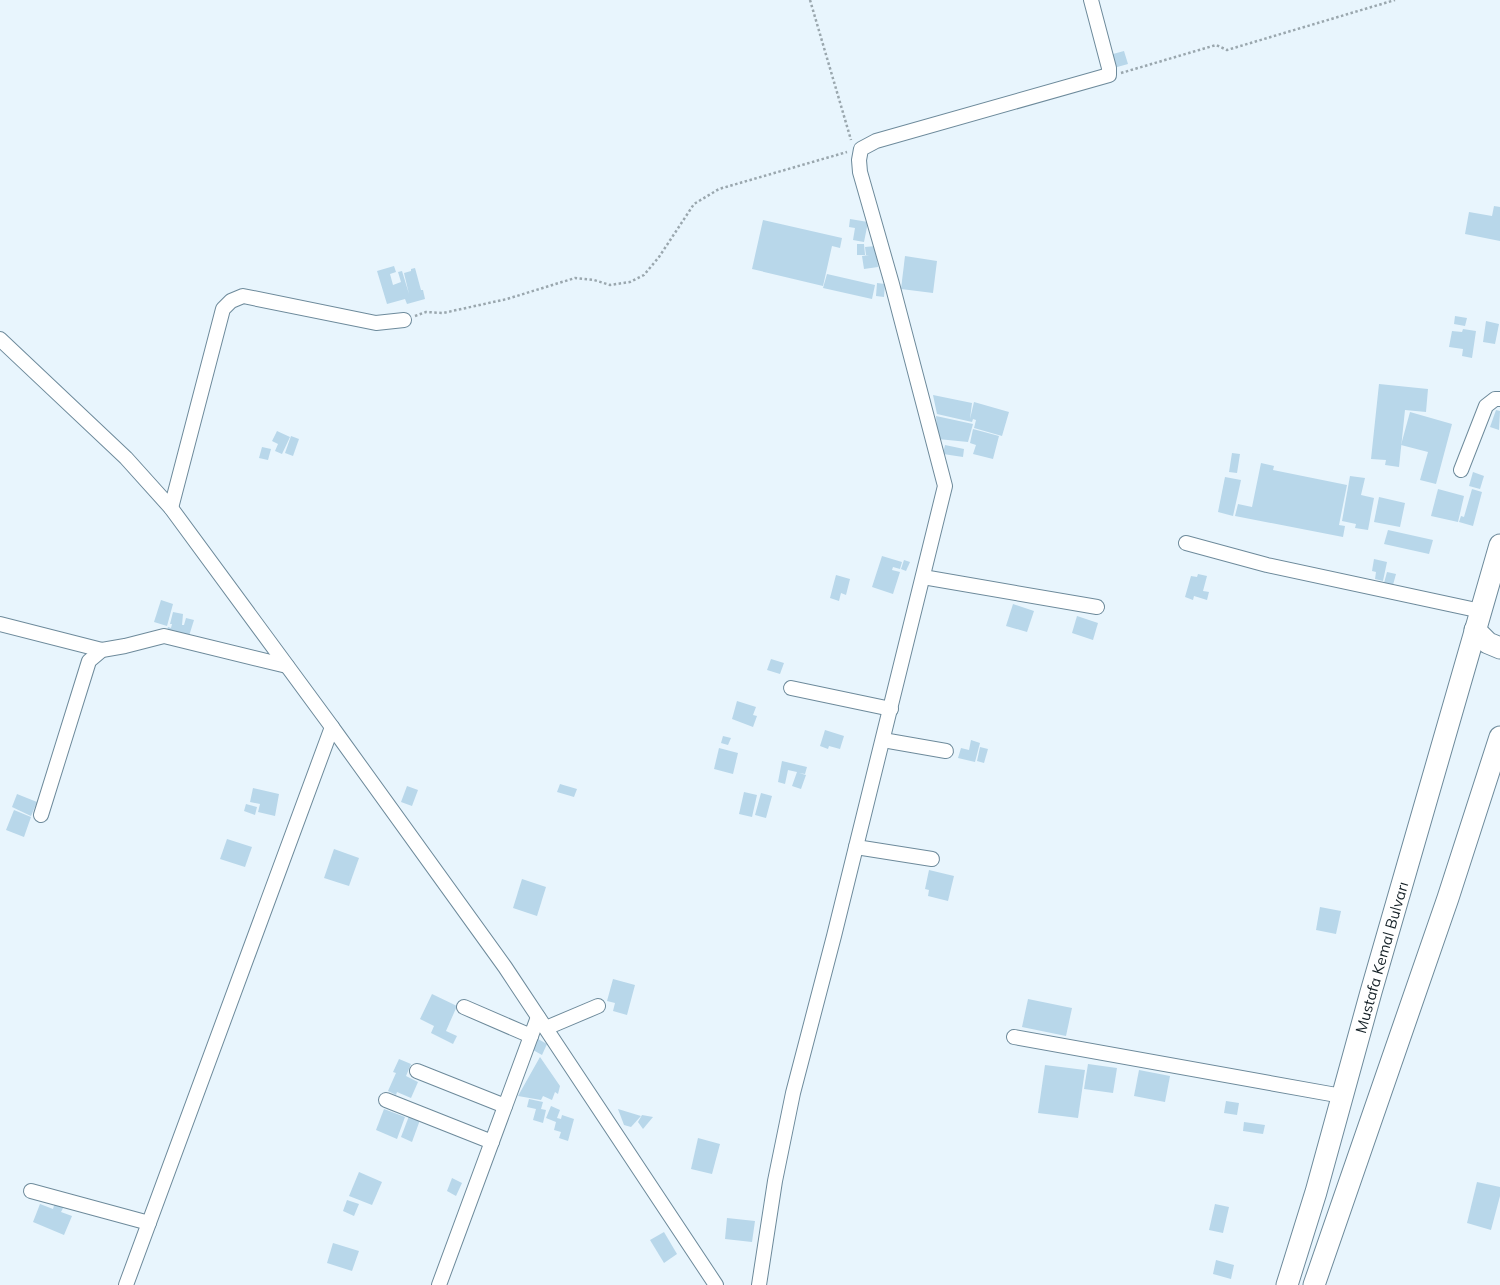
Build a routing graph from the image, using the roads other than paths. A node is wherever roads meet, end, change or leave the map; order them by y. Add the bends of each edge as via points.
1 (1091, 0) edge
2 (404, 320) road end
3 (0, 339) edge
4 (1500, 399) edge
5 (1461, 470) dead end
6 (171, 508) junction
7 (1186, 543) dead end
8 (1500, 546) edge
9 (923, 577) junction
10 (1494, 590) edge
11 (1097, 607) dead end
12 (1478, 620) junction
13 (0, 624) edge
14 (1500, 648) edge
15 (102, 650) junction
16 (287, 666) junction
17 (791, 688) dead end
18 (891, 708) junction
19 (332, 727) junction
20 (1500, 737) edge
21 (883, 740) junction
22 (946, 751) dead end
23 (41, 815) dead end
24 (856, 848) junction
25 (932, 859) dead end
26 (598, 1006) dead end
27 (464, 1007) dead end
28 (542, 1022) junction
29 (531, 1036) junction
30 (1014, 1037) dead end
31 (417, 1071) dead end
32 (1342, 1096) junction
33 (386, 1100) dead end
34 (505, 1106) junction
35 (492, 1142) junction
36 (31, 1190) dead end
37 (148, 1223) junction
38 (126, 1285) edge
39 (439, 1285) edge
40 (716, 1285) edge
41 (759, 1285) edge
42 (1287, 1285) edge
43 (1314, 1285) edge

1 - 9 street via 1109,75 876,141 861,149 860,172 945,486
2 - 6 street via 376,323 243,296 231,301 223,309
3 - 6 street via 126,458
4 - 5 street via 1486,406
6 - 16 street
7 - 12 street
8 - 10 highway, Mustafa Kemal Bulvarı
9 - 11 street
9 - 18 street
10 - 12 highway, Mustafa Kemal Bulvarı
12 - 14 highway via 1488,643
12 - 32 highway, Mustafa Kemal Bulvarı
13 - 15 street
15 - 16 street via 164,636
15 - 23 street via 89,662
16 - 19 street
17 - 18 street
18 - 21 street
19 - 28 street via 506,967
19 - 37 street
20 - 43 highway via 1448,898
21 - 22 street
21 - 24 street
24 - 25 street
24 - 41 street via 793,1093 775,1180
26 - 28 street
27 - 29 street
28 - 29 street
28 - 40 street
29 - 34 street
30 - 32 street
31 - 34 street
32 - 42 highway, Mustafa Kemal Bulvarı
33 - 35 street
34 - 35 street
35 - 39 street
36 - 37 street
37 - 38 street

